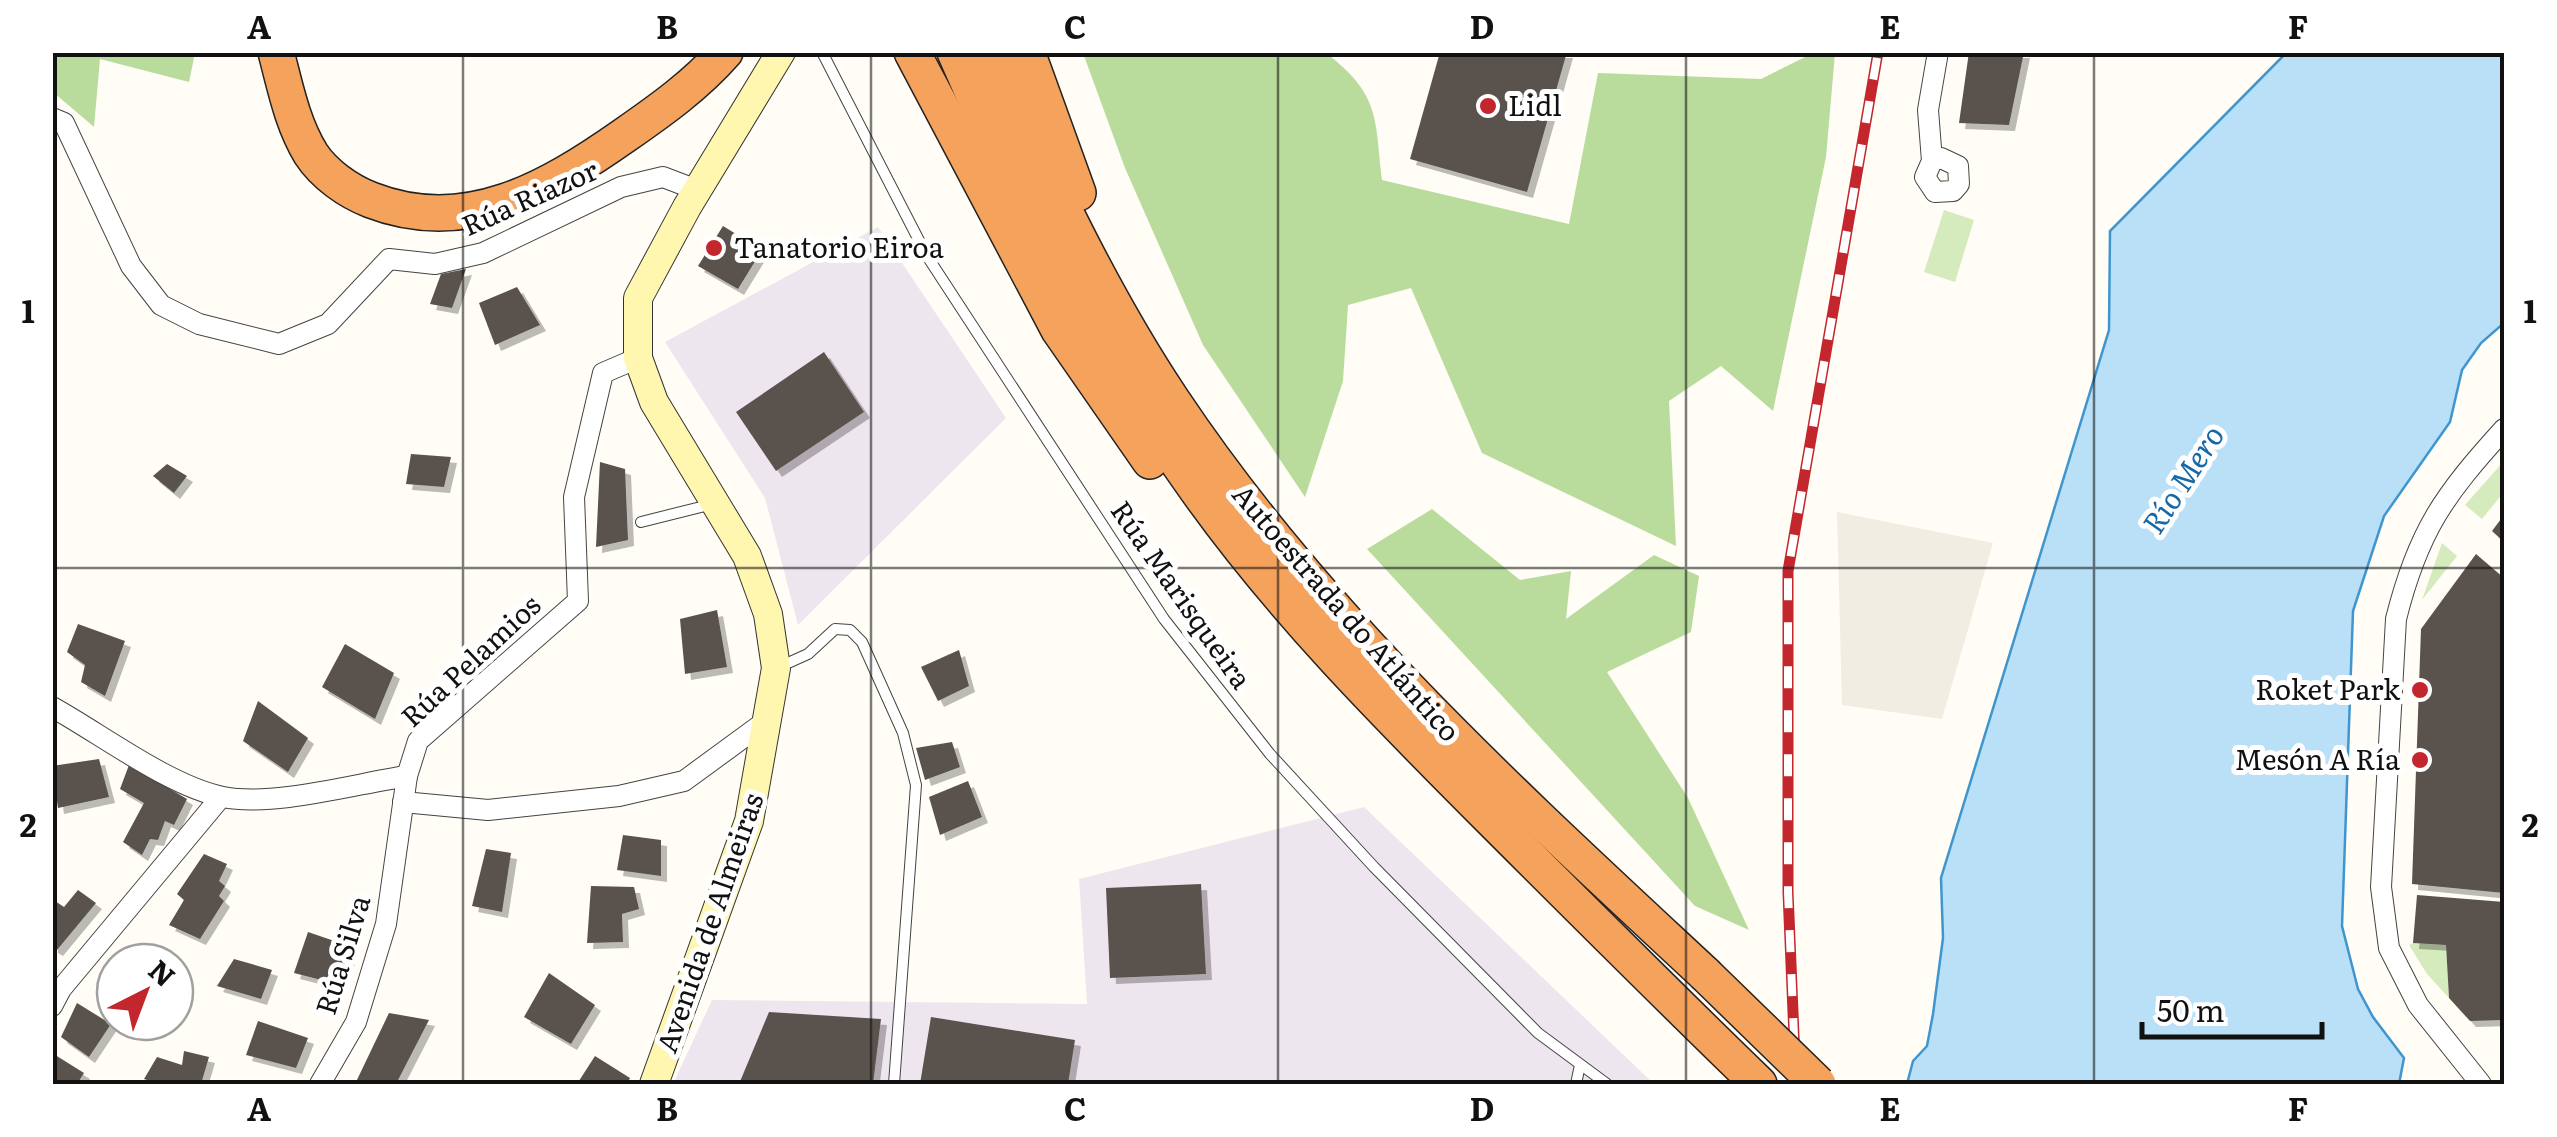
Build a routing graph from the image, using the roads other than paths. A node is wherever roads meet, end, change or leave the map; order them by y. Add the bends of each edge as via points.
1 (276, 52) edge
2 (296, 52) edge
3 (699, 52) edge
4 (725, 52) edge
5 (781, 52) edge
6 (822, 52) edge
7 (912, 52) edge
8 (955, 52) edge
9 (990, 52) edge
10 (1027, 52) edge
11 (1938, 52) edge
12 (52, 118) edge
13 (1932, 161) dead end
14 (698, 190) junction
15 (1100, 281) junction
16 (638, 358) junction
17 (2504, 430) edge
18 (719, 503) junction
19 (641, 522) dead end
20 (1267, 580) junction
21 (776, 668) junction
22 (52, 707) edge
23 (770, 718) junction
24 (407, 776) junction
25 (221, 797) junction
26 (403, 802) junction
27 (52, 1006) edge
28 (1580, 1065) junction
29 (320, 1084) edge
30 (654, 1084) edge
31 (894, 1084) edge
32 (1576, 1084) edge
33 (1606, 1084) edge
34 (1759, 1084) edge
35 (1818, 1084) edge
36 (2482, 1084) edge

1 - 4 highway via 294,116 330,176 392,208 432,213 468,213 534,192 670,104
2 - 3 highway via 318,126 361,175 390,188 464,195 543,165 660,89
5 - 14 main road, Avenida de Almeiras
6 - 28 lane, Rúa Marisqueira via 926,256 1164,619 1270,754 1374,867 1538,1033
7 - 20 highway via 990,206 1105,401 1195,522
8 - 20 highway, Autoestrada do Atlántico via 1109,361
9 - 15 highway, Autoestrada do Atlántico
10 - 15 highway via 1089,223
11 - 13 street via 1928,110
12 - 14 street, Rúa Riazor via 64,123 131,266 161,305 199,324 279,344 328,324 389,260 435,264 483,253 621,187 664,177
14 - 16 main road, Avenida de Almeiras via 638,298
15 - 35 highway, Autoestrada do Atlántico, bridge via 1171,399 1309,580 1475,758
16 - 18 main road, Avenida de Almeiras via 654,402
16 - 24 street, Rúa Pelamios via 603,374 574,498 578,600 418,741
17 - 36 street via 2435,511 2406,581 2396,620 2381,887 2389,948 2401,977
18 - 19 lane
18 - 21 main road, Avenida de Almeiras via 768,614
20 - 34 highway, Autoestrada do Atlántico via 1369,697
21 - 23 main road, Avenida de Almeiras
21 - 31 lane via 808,654 835,629 850,630 862,642 903,733 916,785
22 - 25 street
23 - 26 street via 684,782 488,810
23 - 30 main road, Avenida de Almeiras via 748,821
24 - 25 street via 254,799
24 - 26 street, Rúa Silva
25 - 27 street
26 - 29 street, Rúa Silva via 386,924 356,1022
28 - 32 lane
28 - 33 lane, Rúa Marisqueira

